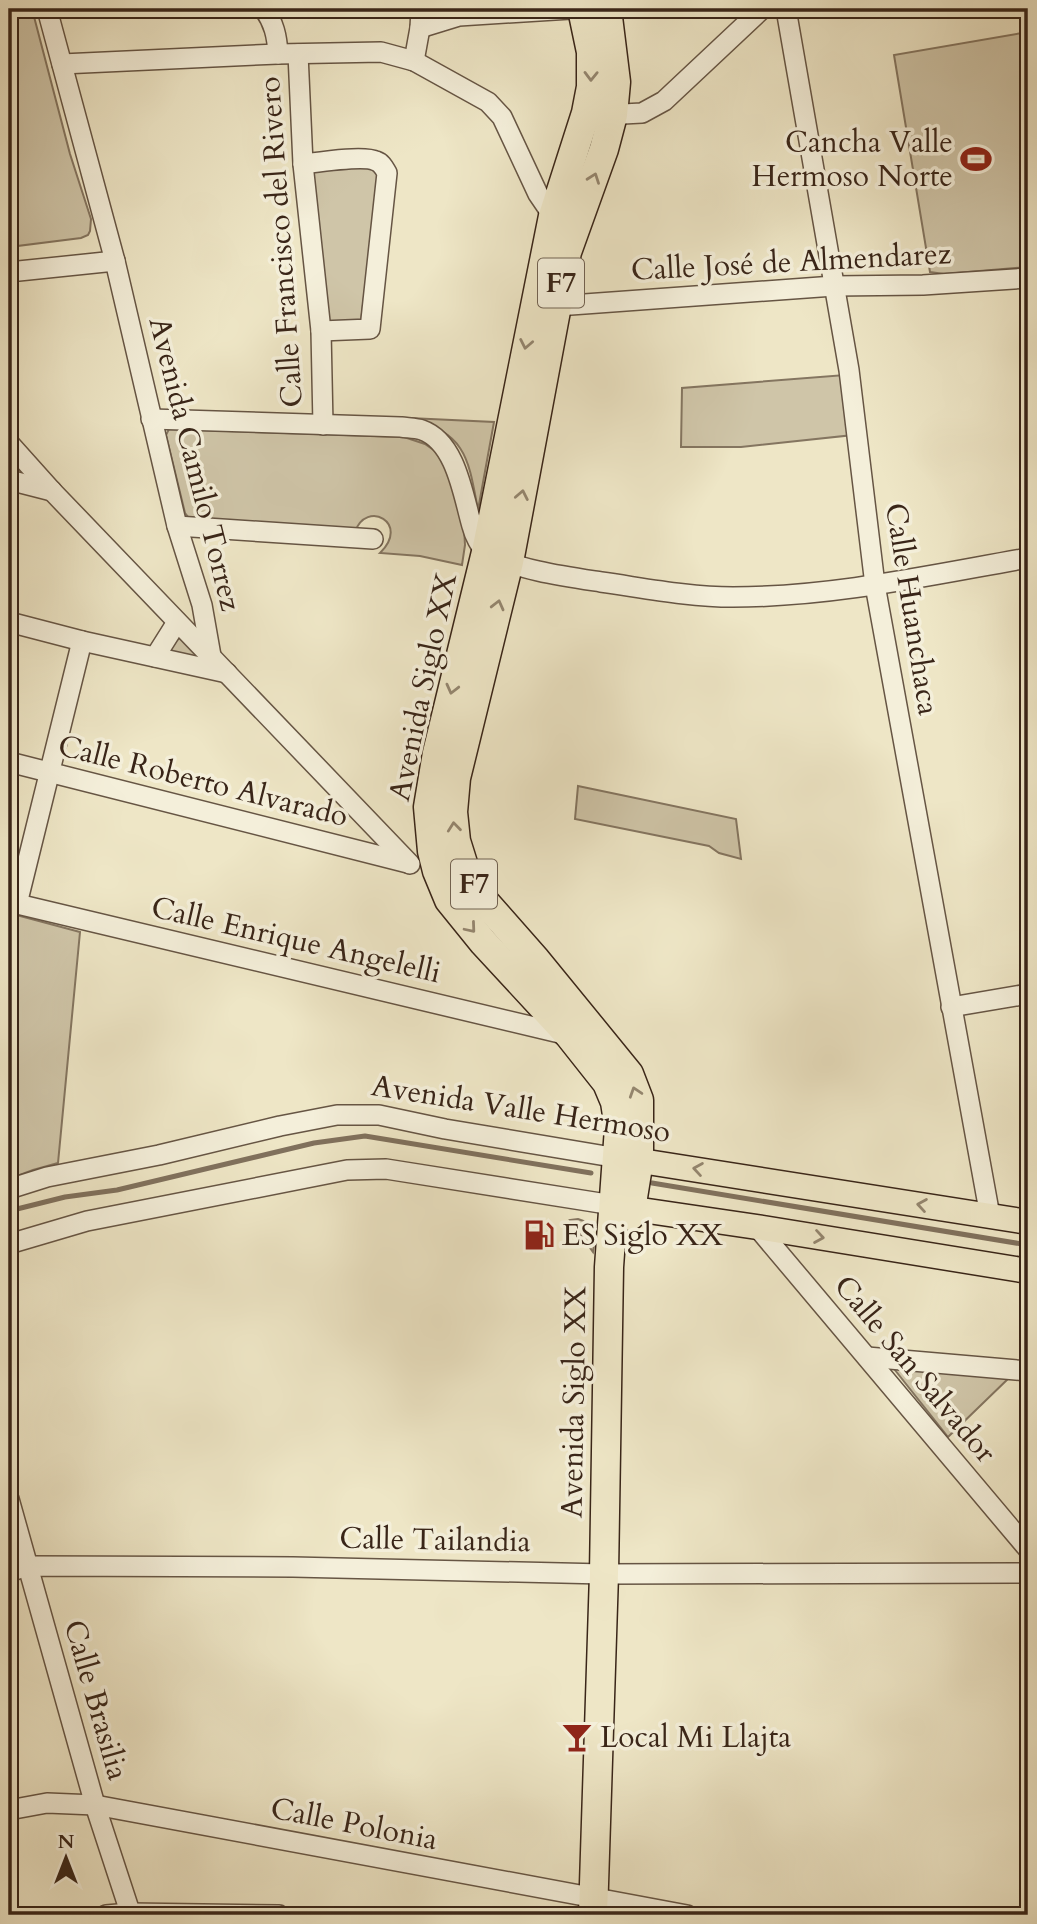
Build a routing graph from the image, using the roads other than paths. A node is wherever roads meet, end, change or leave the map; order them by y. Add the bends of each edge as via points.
1 (47, 9) edge
2 (264, 9) edge
3 (571, 9) edge
4 (582, 9) edge
5 (607, 9) edge
6 (762, 9) edge
7 (786, 9) edge
8 (421, 18) edge
9 (278, 54) junction
10 (298, 54) junction
11 (414, 61) junction
12 (62, 64) junction
13 (599, 114) junction
14 (303, 164) junction
15 (565, 221) junction
16 (115, 261) junction
17 (9, 272) edge
18 (1028, 278) edge
19 (834, 286) junction
20 (557, 306) junction
21 (321, 331) junction
22 (151, 419) junction
23 (323, 425) junction
24 (9, 443) edge
25 (9, 480) edge
26 (52, 491) junction
27 (177, 526) junction
28 (373, 539) dead end
29 (497, 557) junction
30 (1028, 558) edge
31 (875, 586) junction
32 (9, 622) edge
33 (177, 622) junction
34 (82, 641) junction
35 (211, 656) junction
36 (155, 657) junction
37 (227, 673) junction
38 (9, 762) edge
39 (49, 773) junction
40 (410, 864) junction
41 (450, 867) junction
42 (13, 903) edge
43 (1028, 994) edge
44 (951, 1006) junction
45 (569, 1035) junction
46 (628, 1159) junction
47 (9, 1189) edge
48 (622, 1207) junction
49 (990, 1216) junction
50 (1028, 1222) edge
51 (757, 1227) junction
52 (9, 1244) edge
53 (1028, 1271) edge
54 (867, 1357) junction
55 (1028, 1371) edge
56 (9, 1499) edge
57 (1028, 1549) edge
58 (18, 1569) edge
59 (1028, 1573) edge
60 (611, 1574) junction
61 (95, 1805) junction
62 (9, 1810) edge
63 (602, 1908) edge
64 (131, 1914) edge
65 (106, 1915) edge
66 (279, 1915) edge
67 (687, 1915) edge

1 - 12 street, Avenida Camilo Torrez
2 - 9 street, Calle Francisco del Rivero via 272,21
3 - 8 street
4 -> 13 highway, Avenida Siglo XX / F7 via 591,52 591,87
5 - 13 highway, Avenida Siglo XX / F7 via 615,82
6 - 13 street via 664,101 642,113
7 - 19 street, Calle Huanchaca
8 - 11 street
9 - 10 street
9 - 12 street
10 - 11 street via 382,52
10 - 14 street, Calle Francisco del Rivero
11 - 15 street via 488,102 502,117 538,194
12 - 16 street, Avenida Camilo Torrez
13 - 15 highway, Avenida Siglo XX / F7
14 - 21 street, Calle Francisco del Rivero
14 - 21 street via 365,158 375,160 387,173 370,329
15 - 20 highway, Avenida Siglo XX / F7 via 567,252
15 -> 29 highway, Avenida Siglo XX / F7
16 - 17 street
16 - 22 street, Avenida Camilo Torrez
18 - 19 street, Calle José de Almendarez
19 - 20 street, Calle José de Almendarez
19 - 31 street, Calle Huanchaca
29 -> 20 highway, Avenida Siglo XX / F7
21 - 23 street, Calle Francisco del Rivero
22 - 23 street
22 - 27 street, Avenida Camilo Torrez
23 - 29 street via 422,430 440,441 454,465 474,533
24 - 26 street
25 - 26 street
26 - 33 street
27 - 28 street
27 - 35 street, Avenida Camilo Torrez via 202,606
29 - 31 street via 577,578 730,597
29 - 41 highway, Avenida Siglo XX / F7 via 456,778 456,841
30 - 31 street
31 - 44 street, Calle Huanchaca
32 - 34 street
33 - 35 street
33 - 36 street
34 - 36 street
34 - 39 street
35 - 37 street, Avenida Camilo Torrez
36 - 37 street
37 - 40 street, Avenida Camilo Torrez
38 - 39 street, Calle Roberto Alvarado
39 - 40 street, Calle Roberto Alvarado
39 - 42 street
40 - 41 street, Calle Roberto Alvarado
41 -> 45 highway, Avenida Siglo XX / F7 via 449,900
46 -> 41 highway, Avenida Siglo XX / F7 via 639,1100 629,1074 484,901 466,873
42 - 45 street, Calle Enrique Angelelli
43 - 44 street
44 - 49 street, Calle Huanchaca
45 - 46 highway, Avenida Siglo XX / F7 via 607,1083
46 - 47 street, Avenida Valle Hermoso via 379,1115 337,1115
46 - 48 highway, Avenida Siglo XX / F7
49 -> 46 main road, Avenida Valle Hermoso
48 - 51 main road
48 - 52 street via 386,1169 347,1170 87,1221
48 - 60 highway, Avenida Siglo XX / F7
49 - 50 main road, Avenida Valle Hermoso
51 -> 53 main road
51 - 54 street, Calle San Salvador
54 - 55 street
54 - 57 street, Calle San Salvador
56 - 58 street, Calle Brasilia
58 - 60 street, Calle Tailandia via 293,1567
58 - 61 street, Calle Brasilia
59 - 60 street, Calle Tailandia
60 - 63 highway, Avenida Siglo XX / F7
61 - 62 street, Calle Polonia via 47,1803
61 - 63 street, Calle Polonia
61 - 64 street, Calle Brasilia
63 - 67 street, Calle Polonia
64 - 65 street
64 - 66 street

